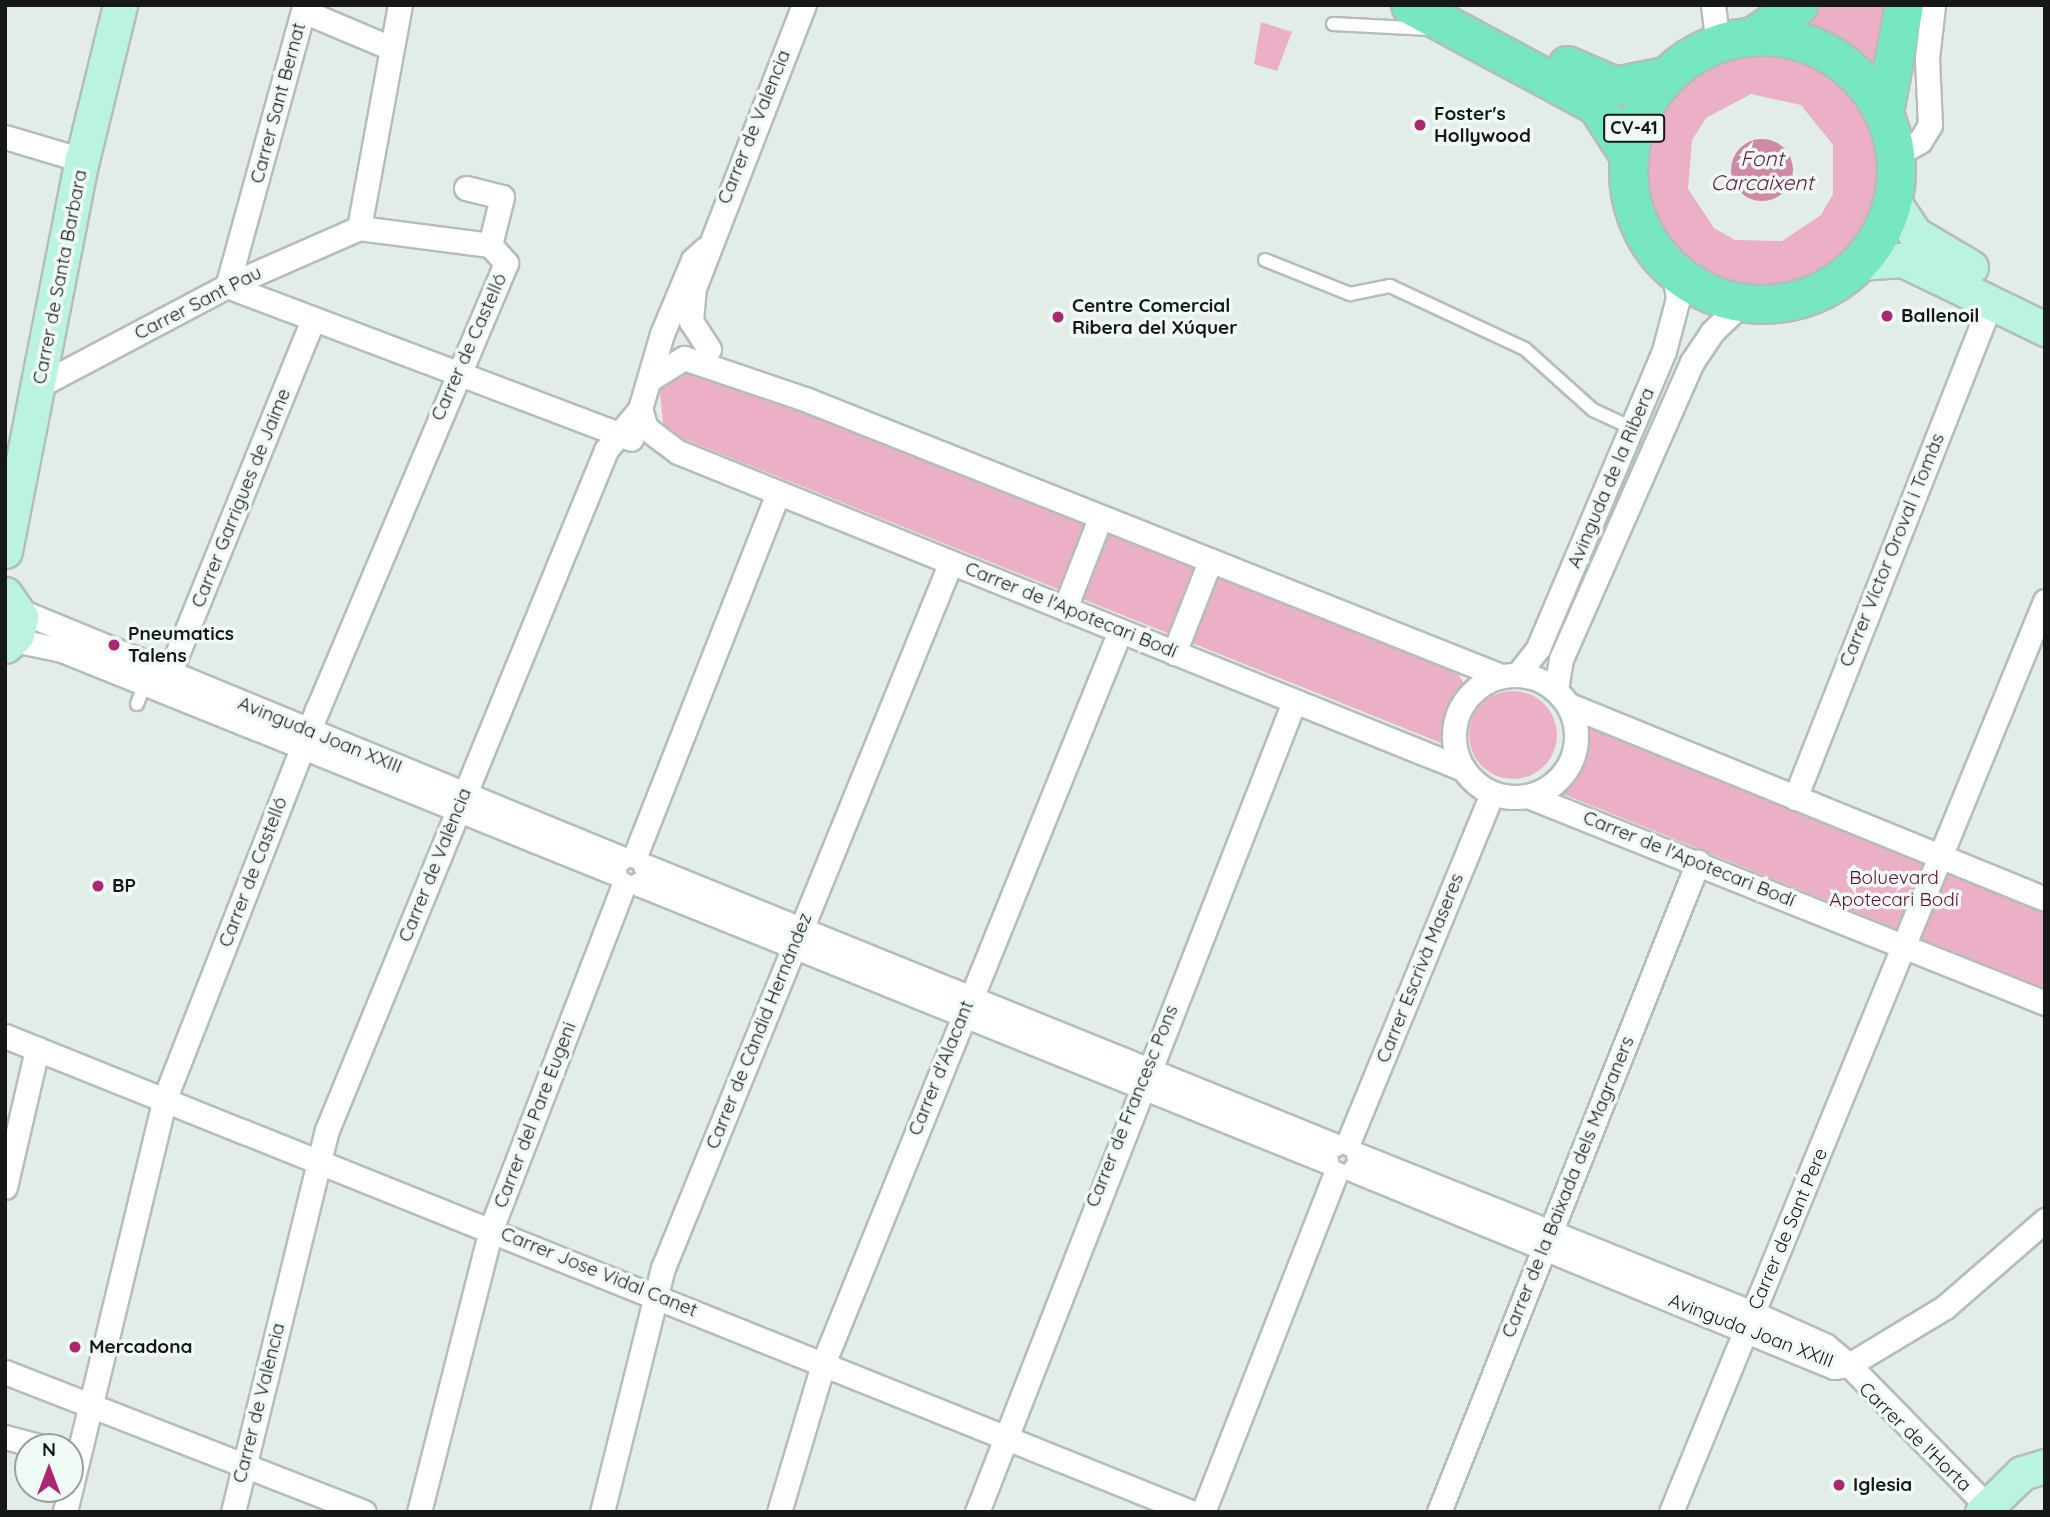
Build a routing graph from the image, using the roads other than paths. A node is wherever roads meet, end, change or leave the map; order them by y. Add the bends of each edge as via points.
1 (400, 5) edge
2 (804, 5) edge
3 (1410, 5) edge
4 (1449, 5) edge
5 (1713, 5) edge
6 (1798, 5) edge
7 (1904, 5) edge
8 (1933, 5) edge
9 (116, 7) edge
10 (1334, 24) dead end
11 (1736, 39) junction
12 (1474, 42) junction
13 (391, 48) junction
14 (1665, 76) junction
15 (1884, 112) junction
16 (5, 136) edge
17 (1628, 154) junction
18 (1896, 155) junction
19 (82, 160) junction
20 (466, 188) dead end
21 (1893, 201) junction
22 (359, 228) junction
23 (705, 249) junction
24 (497, 250) junction
25 (1265, 260) dead end
26 (1859, 263) junction
27 (1674, 272) junction
28 (227, 286) junction
29 (1991, 302) junction
30 (1742, 303) junction
31 (2045, 305) edge
32 (312, 322) junction
33 (2045, 329) edge
34 (703, 344) junction
35 (658, 346) junction
36 (456, 376) junction
37 (652, 378) junction
38 (40, 385) junction
39 (805, 399) junction
40 (640, 410) junction
41 (1632, 428) junction
42 (622, 436) junction
43 (678, 452) junction
44 (778, 493) junction
45 (1100, 518) junction
46 (5, 551) edge
47 (1210, 561) junction
48 (951, 562) junction
49 (2045, 601) edge
50 (1065, 608) junction
51 (9, 613) edge
52 (1120, 631) junction
53 (1174, 653) junction
54 (1509, 675) junction
55 (150, 683) junction
56 (1562, 697) junction
57 (1294, 702) junction
58 (305, 739) junction
59 (1463, 769) junction
60 (1492, 793) junction
61 (1528, 796) junction
62 (1794, 798) junction
63 (461, 802) junction
64 (1941, 857) junction
65 (1698, 862) junction
66 (630, 870) junction
67 (2045, 899) edge
68 (796, 938) junction
69 (1905, 946) junction
70 (2045, 1003) edge
71 (966, 1006) junction
72 (5, 1036) edge
73 (37, 1049) junction
74 (1143, 1077) junction
75 (165, 1098) junction
76 (316, 1158) junction
77 (1343, 1158) junction
78 (5, 1186) edge
79 (2045, 1220) edge
80 (491, 1229) junction
81 (1547, 1239) junction
82 (655, 1294) junction
83 (1749, 1322) junction
84 (823, 1364) junction
85 (1849, 1365) junction
86 (5, 1371) edge
87 (91, 1406) junction
88 (82, 1433) edge
89 (1003, 1436) junction
90 (244, 1465) junction
91 (2041, 1473) edge
92 (1984, 1509) edge
93 (354, 1510) edge
94 (233, 1512) edge
95 (419, 1512) edge
96 (603, 1512) edge
97 (779, 1512) edge
98 (977, 1512) edge
99 (1191, 1512) edge
100 (1203, 1512) edge
101 (1439, 1512) edge
102 (1671, 1512) edge

1 - 13 street
2 - 23 street, Carrer de Valencia
3 - 12 main road
4 - 14 main road via 1615,86
5 - 11 street
6 - 11 main road, CV-41
7 - 15 main road, CV-41
8 - 18 street via 1927,58 1930,125 1920,141
9 - 19 street, Carrer de Santa Barbara
10 - 12 lane via 1429,29
11 - 14 main road, CV-41
11 - 15 main road, CV-41 via 1816,47 1851,70
12 - 17 main road via 1596,105
13 - 22 street
13 - 28 street, Carrer Sant Bernat via 303,10
14 - 17 main road, CV-41 via 1634,125
15 - 18 main road, CV-41
16 - 19 street
17 - 27 main road, CV-41 via 1636,219
18 - 21 main road, CV-41
19 - 38 street, Carrer de Santa Barbara
20 - 24 street via 502,197
21 - 26 main road, CV-41
21 - 31 street via 1901,219 1932,247
22 - 24 street
22 - 28 street, Carrer Sant Pau
23 - 34 street via 690,304
23 - 35 street, Carrer de València via 693,260
24 - 36 street, Carrer de Castelló via 506,263
25 - 41 lane via 1350,293 1390,286 1525,349 1593,410
26 - 29 street via 1903,260
26 - 30 main road, CV-41 via 1806,297
27 - 30 main road, CV-41 via 1706,292
27 - 41 street, Avinguda de la Ribera via 1674,326
28 - 32 street, Carrer de l'Apotecari Bodí
28 - 38 street, Carrer Sant Pau
29 - 33 street
29 - 62 street, Carrer Víctor Oroval i Tomàs
30 - 56 street, Avinguda de la Ribera via 1712,332 1692,362 1561,659
32 - 36 street, Carrer de l'Apotecari Bodí
32 - 55 street, Carrer Garrigues de Jaime
34 - 35 street via 682,341
34 - 39 street via 787,382
35 - 37 street, Carrer de València
36 - 42 street, Carrer de l'Apotecari Bodí
36 - 58 street, Carrer de Castelló
37 - 39 street via 684,358
37 - 40 street, Carrer de València
38 - 46 street, Carrer de Santa Barbara
39 - 45 street
40 - 42 street, Carrer de València
40 - 43 street, Carrer de l'Apotecari Bodí via 646,428
41 - 54 street, Avinguda de la Ribera via 1538,648
42 - 43 street, Carrer de l'Apotecari Bodí
42 - 63 street, Carrer de València via 606,450
43 - 44 street, Carrer de l'Apotecari Bodí
44 - 48 street, Carrer de l'Apotecari Bodí
44 - 66 street, Carrer del Pare Eugeni
45 - 47 street
45 - 50 street
47 - 53 street
47 - 54 street
48 - 50 street, Carrer de l'Apotecari Bodí
48 - 68 street, Carrer de Càndid Hernández
49 - 64 street
50 - 52 street, Carrer de l'Apotecari Bodí
51 - 55 street, Avinguda Joan XXIII via 38,642
52 - 53 street, Carrer de l'Apotecari Bodí
52 - 71 street, Carrer d'Alacant
53 - 57 street, Carrer de l'Apotecari Bodí
54 - 56 street
54 - 59 street via 1475,689 1457,713 1453,732
55 - 58 street, Avinguda Joan XXIII
56 - 61 street via 1577,742 1571,761 1546,789
56 - 62 street
57 - 59 street, Carrer de l'Apotecari Bodí
57 - 74 street, Carrer de Francesc Pons
58 - 63 street, Avinguda Joan XXIII
58 - 75 street, Carrer de Castelló
59 - 60 street
60 - 61 street
60 - 77 street, Carrer Escrivà Maseres
61 - 65 street, Carrer de l'Apotecari Bodí
62 - 64 street
63 - 66 street, Avinguda Joan XXIII
63 - 76 street, Carrer de València
64 - 67 street
64 - 69 street, Carrer de Sant Pere
65 - 69 street, Carrer de l'Apotecari Bodí
65 - 81 street, Carrer de la Baixada dels Magraners
66 - 68 street, Avinguda Joan XXIII
66 - 80 street, Carrer del Pare Eugeni
68 - 71 street, Avinguda Joan XXIII
68 - 82 street, Carrer de Càndid Hernández
69 - 70 street, Carrer de l'Apotecari Bodí
69 - 83 street, Carrer de Sant Pere
71 - 74 street, Avinguda Joan XXIII
71 - 84 street, Carrer d'Alacant
72 - 73 street, Carrer Jose Vidal Canet
73 - 75 street, Carrer Jose Vidal Canet
73 - 78 street
74 - 77 street, Avinguda Joan XXIII
74 - 89 street, Carrer de Francesc Pons
75 - 76 street, Carrer Jose Vidal Canet
75 - 87 street, Carrer de Castelló
76 - 80 street, Carrer Jose Vidal Canet
76 - 90 street, Carrer de València
77 - 81 street, Avinguda Joan XXIII
77 - 100 street, Carrer Escrivà Maseres
79 - 85 street via 1945,1307
80 - 82 street, Carrer Jose Vidal Canet
80 - 95 street, Carrer del Pare Eugeni
81 - 83 street, Avinguda Joan XXIII
81 - 101 street, Carrer de la Baixada dels Magraners
82 - 84 street, Carrer Jose Vidal Canet
82 - 96 street, Carrer de Càndid Hernández
83 - 85 street, Avinguda Joan XXIII via 1825,1345
83 - 102 street, Carrer de Sant Pere
84 - 89 street, Carrer Jose Vidal Canet
84 - 97 street, Carrer d'Alacant
85 - 92 street, Carrer de l'Horta
86 - 87 street
87 - 88 street, Carrer de Castelló
87 - 90 street
89 - 98 street, Carrer de Francesc Pons
89 - 99 street, Carrer Jose Vidal Canet
90 - 93 street
90 - 94 street, Carrer de València
91 - 92 street

